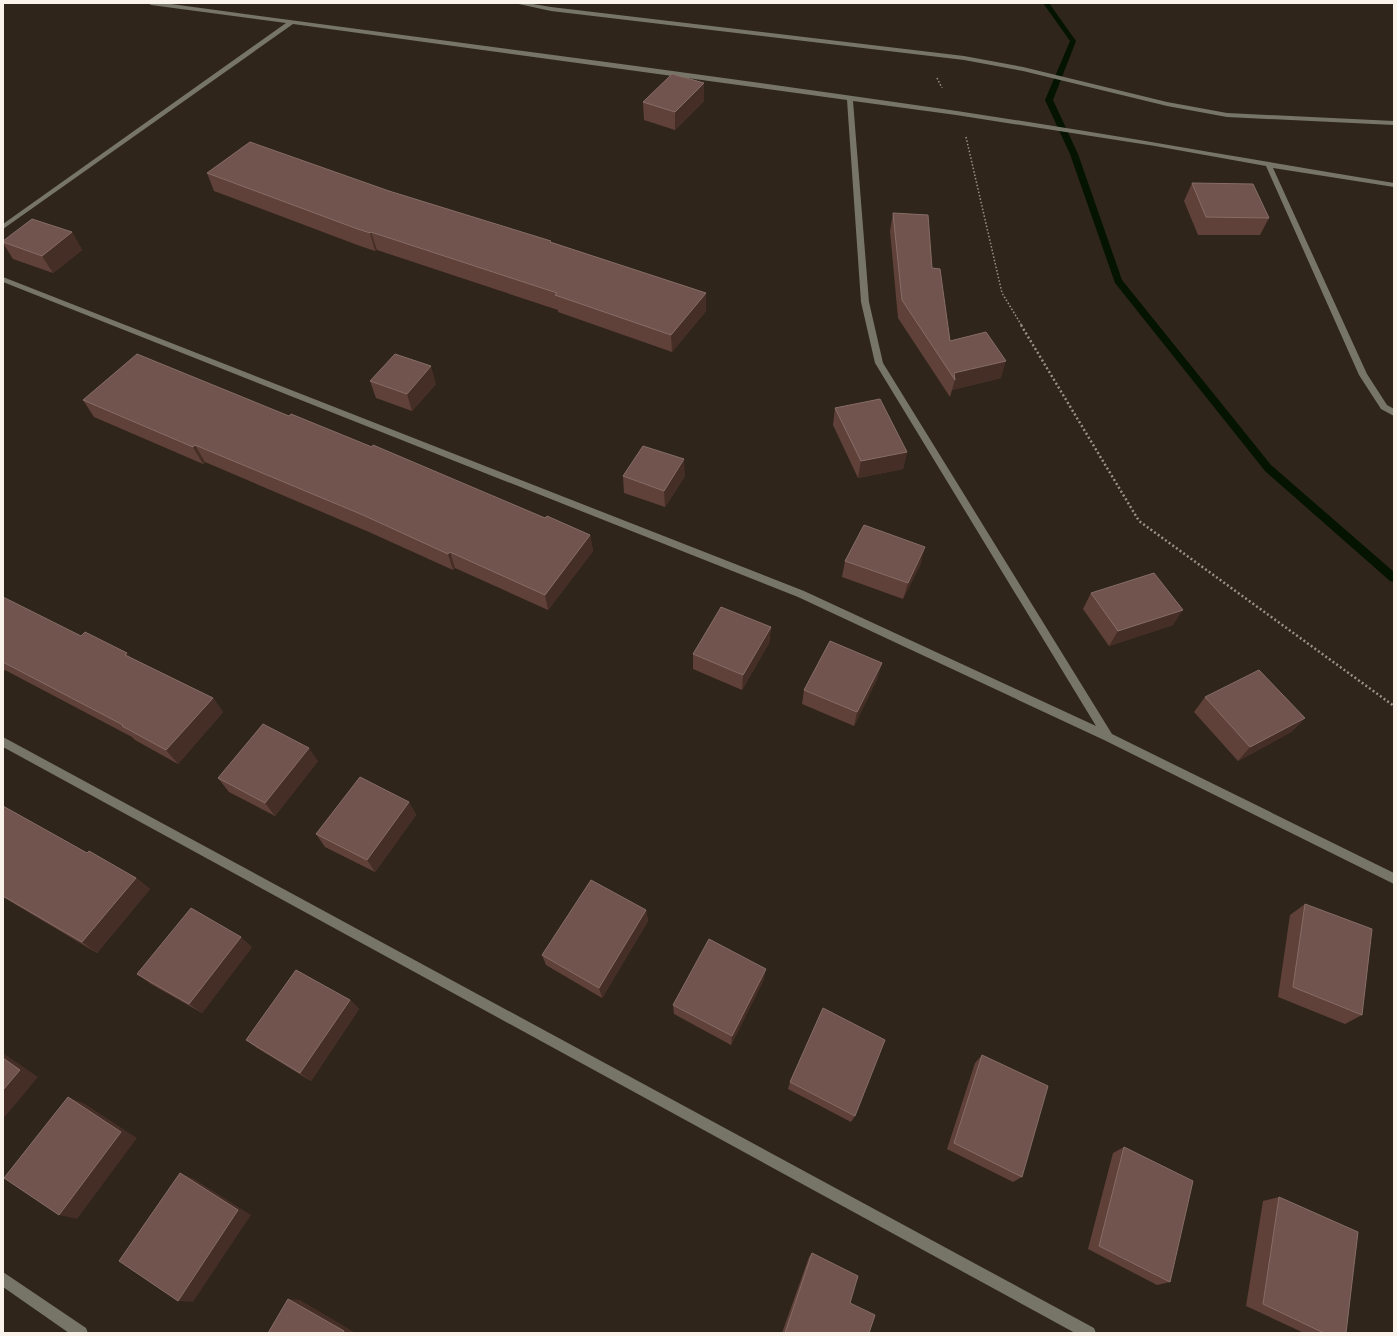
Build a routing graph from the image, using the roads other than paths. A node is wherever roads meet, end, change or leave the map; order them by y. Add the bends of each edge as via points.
1 (152, 3) edge
2 (518, 3) edge
3 (292, 22) junction
4 (850, 99) junction
5 (1394, 123) edge
6 (1268, 164) junction
7 (1394, 185) edge
8 (3, 227) edge
9 (3, 279) edge
10 (1394, 413) edge
11 (1108, 737) junction
12 (3, 742) edge
13 (1394, 879) edge
14 (3, 1279) edge
15 (81, 1333) edge
16 (1089, 1333) edge

1 - 3 street
2 - 5 street via 964,58 1227,115
3 - 4 street
3 - 8 street
4 - 6 street via 1053,128
4 - 11 street via 865,302 879,363
6 - 7 street
6 - 10 street via 1363,375 1384,407
9 - 11 street via 801,594
11 - 13 street
12 - 16 street
14 - 15 street

